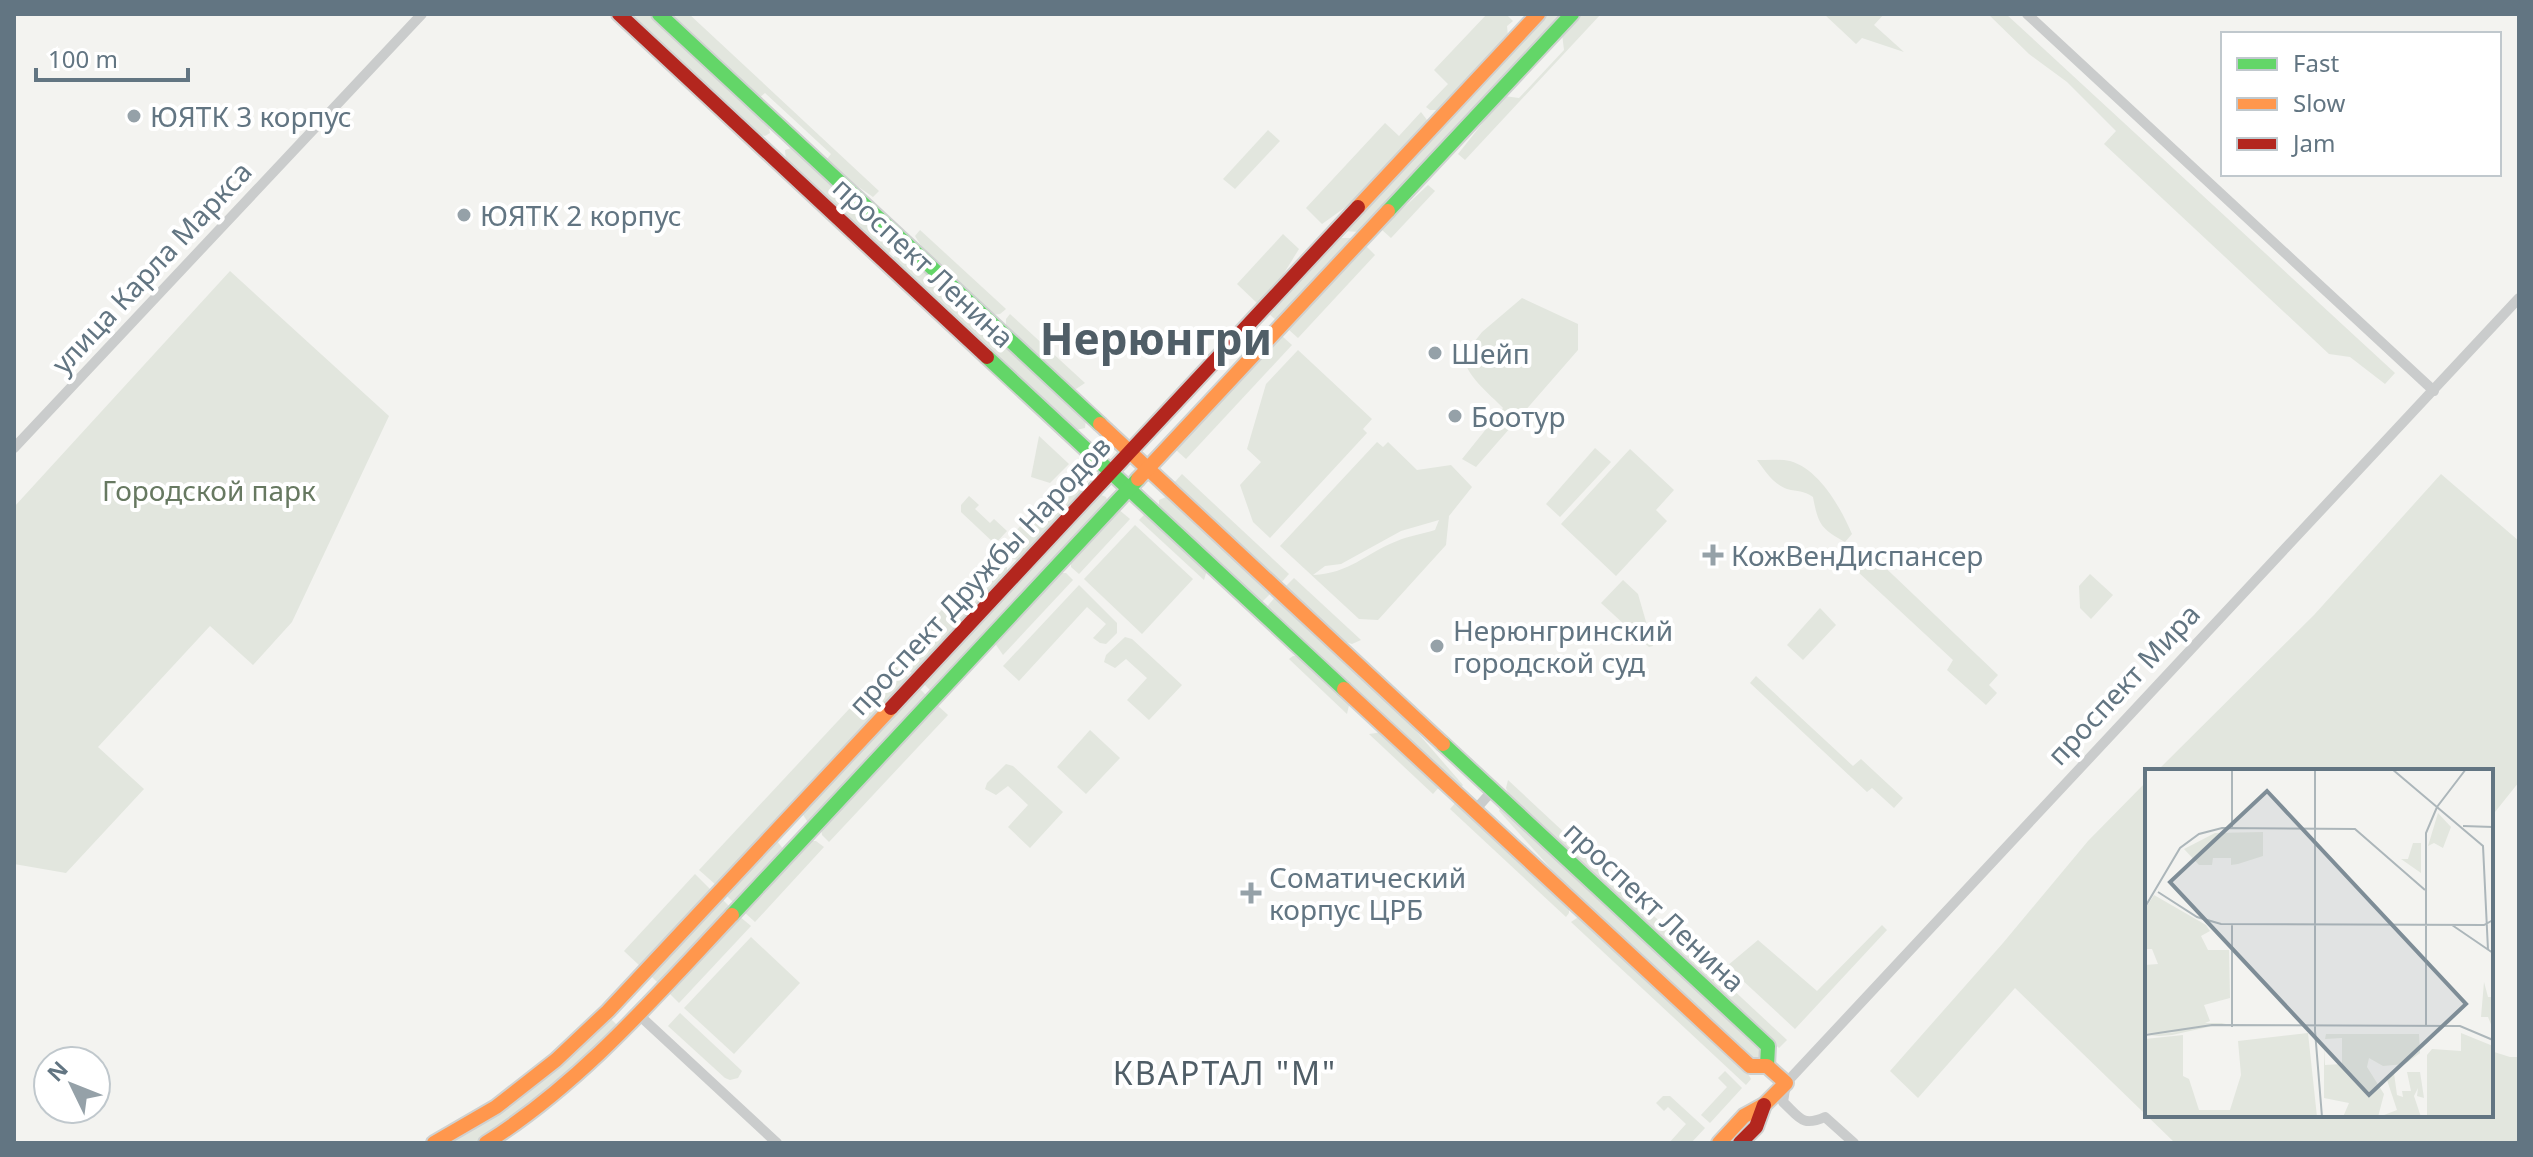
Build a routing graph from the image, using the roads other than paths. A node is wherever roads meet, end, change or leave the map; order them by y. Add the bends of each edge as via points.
1 (422, 14) edge
2 (619, 14) edge
3 (659, 14) edge
4 (1538, 14) edge
5 (1572, 14) edge
6 (2027, 14) edge
7 (2519, 298) edge
8 (2434, 391) junction
9 (18, 434) edge
10 (14, 448) edge
11 (1130, 451) junction
12 (1149, 469) junction
13 (1111, 471) junction
14 (1130, 489) junction
15 (1493, 790) junction
16 (1475, 810) junction
17 (639, 1015) junction
18 (1767, 1066) junction
19 (1786, 1083) junction
20 (1764, 1105) junction
21 (434, 1143) edge
22 (486, 1143) edge
23 (777, 1143) edge
24 (1719, 1143) edge
25 (1740, 1143) edge
26 (1854, 1143) edge

1 - 9 street, улица Карла Маркса
2 - 13 street, проспект Ленина
3 - 11 street, проспект Ленина
4 - 11 street, проспект Дружбы Народов
5 - 12 street, проспект Дружбы Народов
6 - 8 street
7 - 8 street, проспект Мира
8 - 19 street, проспект Мира
9 - 10 street, улица Карла Маркса
11 - 12 street, проспект Ленина
11 - 13 street, проспект Дружбы Народов
12 - 14 street, проспект Дружбы Народов
12 - 15 street, проспект Ленина
13 - 14 street, проспект Ленина
13 - 21 street, проспект Дружбы Народов via 608,1011 496,1107
14 - 16 street, проспект Ленина
14 - 17 street, проспект Дружбы Народов
15 - 16 street
15 - 18 street, проспект Ленина via 1768,1046
16 - 18 street, проспект Ленина via 1750,1066
17 - 22 street, проспект Дружбы Народов via 571,1080
17 - 23 street
18 - 19 street, проспект Ленина
19 - 20 street, проспект Мира
19 - 26 street via 1783,1102 1803,1122 1825,1117
20 - 24 street, проспект Мира via 1744,1116
20 - 25 street, проспект Мира via 1756,1127

